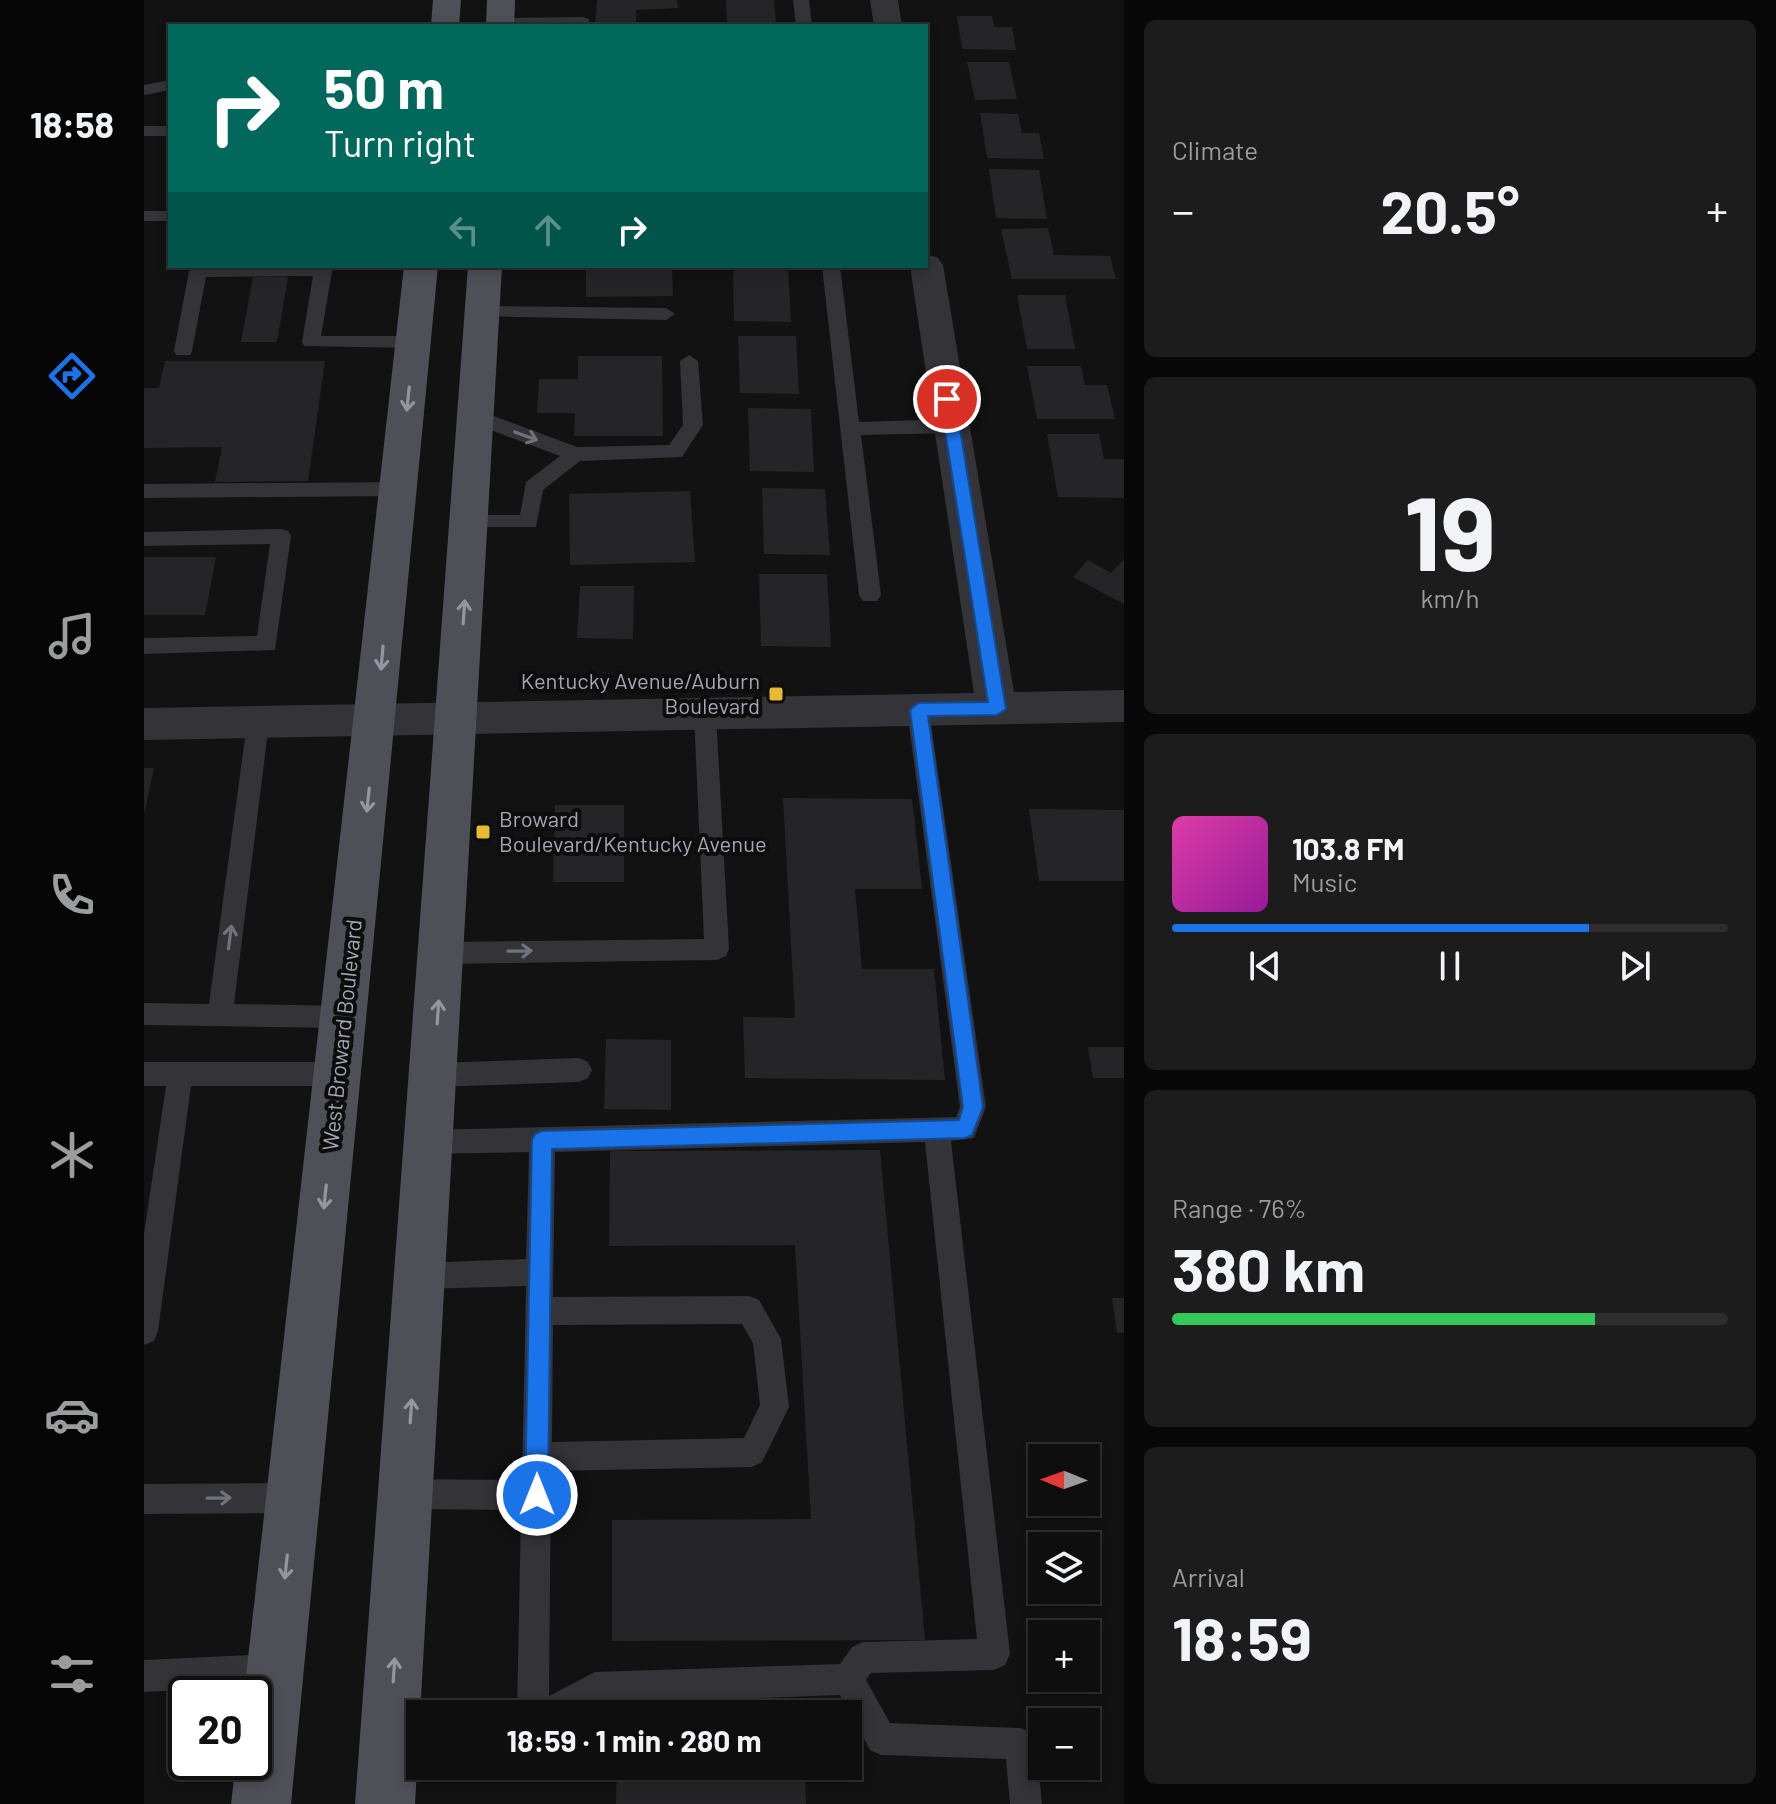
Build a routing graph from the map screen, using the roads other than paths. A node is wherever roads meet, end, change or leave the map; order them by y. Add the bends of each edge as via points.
1 (447, 0) edge
2 (801, 0) edge
3 (884, 0) edge
4 (500, 16) edge
5 (583, 22) dead end
6 (445, 24) edge
7 (804, 24) edge
8 (888, 24) edge
9 (168, 85) edge
10 (144, 90) edge
11 (144, 131) edge
12 (168, 131) edge
13 (144, 216) edge
14 (168, 216) edge
15 (323, 268) edge
16 (421, 268) edge
17 (485, 268) edge
18 (831, 268) edge
19 (926, 268) edge
20 (482, 312) junction
21 (666, 314) dead end
22 (413, 342) junction
23 (183, 351) dead end
24 (689, 361) dead end
25 (476, 417) junction
26 (952, 426) junction
27 (850, 429) junction
28 (576, 454) junction
29 (399, 489) junction
30 (144, 491) edge
31 (469, 522) junction
32 (144, 539) edge
33 (870, 595) dead end
34 (144, 646) edge
35 (1124, 706) edge
36 (997, 709) junction
37 (918, 710) junction
38 (705, 714) junction
39 (458, 718) junction
40 (376, 722) junction
41 (258, 723) junction
42 (144, 724) edge
43 (442, 953) junction
44 (144, 1014) edge
45 (220, 1015) junction
46 (344, 1017) junction
47 (579, 1070) dead end
48 (144, 1074) edge
49 (180, 1074) junction
50 (338, 1074) junction
51 (434, 1075) junction
52 (937, 1130) junction
53 (542, 1140) junction
54 (429, 1142) junction
55 (540, 1272) junction
56 (420, 1276) junction
57 (539, 1311) junction
58 (144, 1331) edge
59 (537, 1457) junction
60 (405, 1494) junction
61 (537, 1495) junction
62 (293, 1498) junction
63 (144, 1499) edge
64 (275, 1670) junction
65 (144, 1676) edge
66 (848, 1679) junction
67 (533, 1700) edge
68 (573, 1700) edge
69 (405, 1723) edge
70 (261, 1804) edge
71 (385, 1804) edge
72 (1026, 1804) edge

1 - 6 main road
2 - 7 lane
3 - 8 street
4 - 5 lane
9 - 10 lane
11 - 12 lane
13 - 14 lane
15 - 22 lane via 311,342
15 - 23 lane via 198,271
16 - 22 main road, West Broward Boulevard
17 - 20 main road
18 - 27 lane
19 - 26 street
20 - 21 lane
20 - 25 main road
22 -> 29 main road, West Broward Boulevard
24 - 28 lane via 693,425 675,452
25 -> 28 lane
25 - 31 main road
26 - 27 lane
26 - 36 street
27 - 33 lane
28 - 31 lane via 533,487 529,522
29 - 30 lane
29 -> 40 main road, West Broward Boulevard
39 -> 31 main road
32 - 34 lane via 281,536 267,644
35 - 36 street
36 - 37 street
37 - 38 street
37 - 52 lane via 973,1107 965,1129
38 - 39 street
43 -> 38 lane via 717,949
39 - 40 street
39 - 43 main road
40 - 41 street
40 -> 46 main road, West Broward Boulevard
41 - 42 street
45 -> 41 lane
51 -> 43 main road
44 - 45 lane
45 - 46 lane
46 - 50 main road, West Broward Boulevard
47 - 51 lane
48 - 49 lane
49 - 50 lane
49 - 58 lane
50 -> 62 main road, West Broward Boulevard
51 - 54 main road
52 - 53 lane
52 - 66 lane via 994,1654 863,1658
53 - 54 lane
53 - 55 lane
54 - 56 main road
55 - 56 lane
55 - 57 lane
60 -> 56 main road
57 - 59 lane
57 - 59 lane via 749,1310 767,1339 775,1407 752,1452
59 - 61 lane
60 - 61 lane
69 -> 60 main road
61 - 67 lane
63 -> 62 lane
62 -> 64 main road, West Broward Boulevard
64 - 65 lane
64 - 70 main road, West Broward Boulevard
66 - 68 lane via 595,1688
66 - 72 lane via 881,1739 1020,1744
69 - 71 main road

